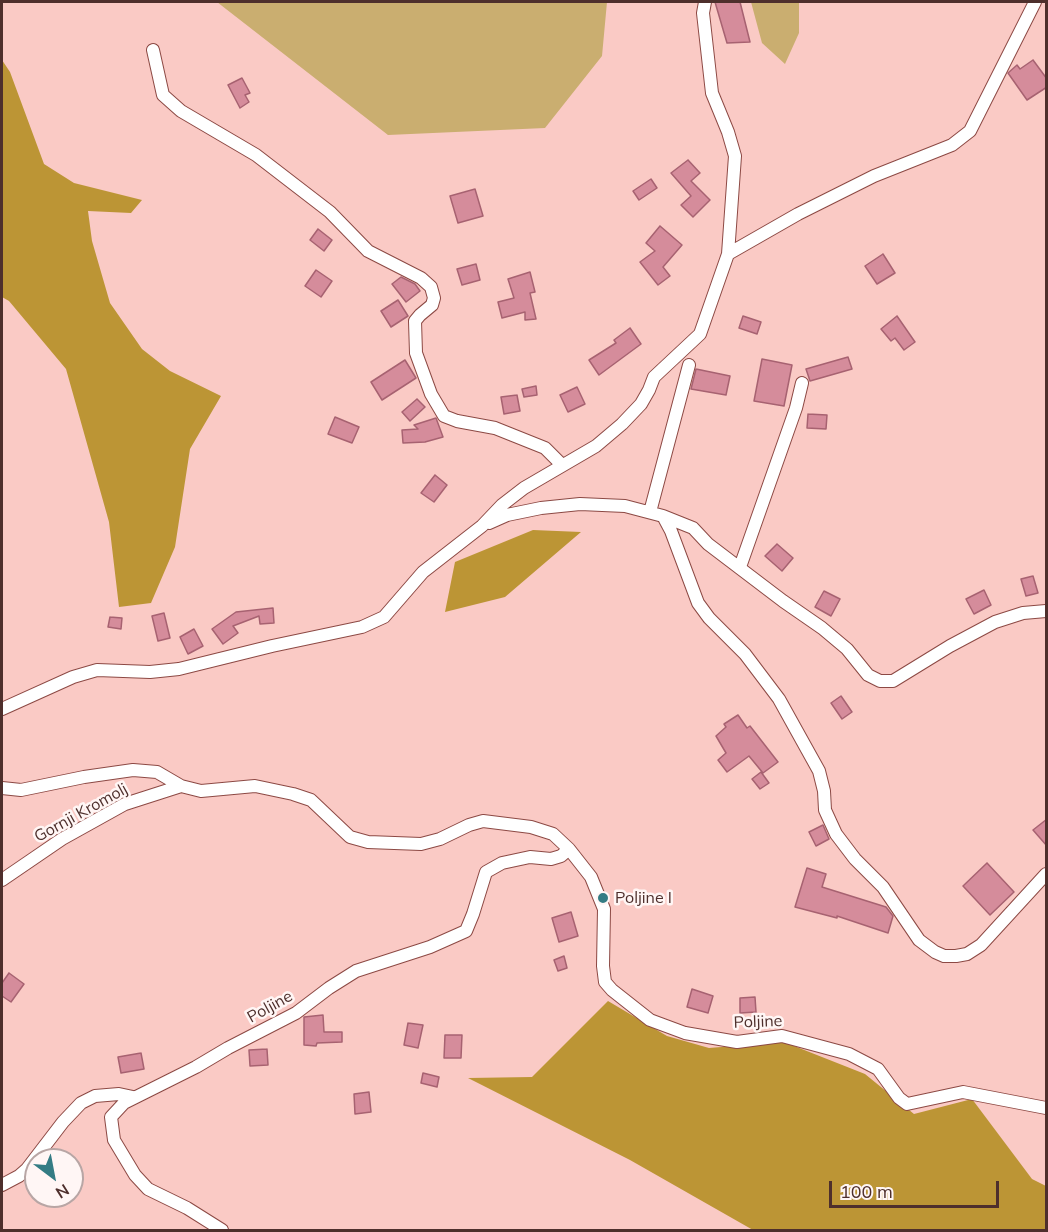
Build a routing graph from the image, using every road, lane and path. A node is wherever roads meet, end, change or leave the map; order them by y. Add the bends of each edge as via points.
1 (705, 2) edge
2 (1035, 2) edge
3 (153, 50) dead end
4 (728, 254) junction
5 (689, 365) dead end
6 (802, 383) dead end
7 (562, 465) junction
8 (650, 512) junction
9 (663, 516) junction
10 (482, 526) junction
11 (740, 567) junction
12 (1047, 611) edge
13 (2, 709) edge
14 (181, 786) junction
15 (2, 788) edge
16 (569, 849) junction
17 (1047, 874) edge
18 (2, 880) edge
19 (133, 1097) junction
20 (1047, 1108) edge
21 (2, 1185) edge
22 (222, 1230) edge

1 - 4 street via 712,93 735,156
2 - 4 street via 970,131 952,144 874,176 798,214
3 - 7 street via 163,95 181,111 256,155 330,212 368,251 422,278 431,287 432,305 416,321 416,353 444,416 495,428 544,448
4 - 7 street via 700,334 665,364 641,404 622,424 596,446
5 - 8 street
6 - 11 street
7 - 10 street via 524,488
8 - 9 street
8 - 10 street via 580,504 507,515
9 - 11 street via 693,528
9 - 17 street via 698,603 745,654 779,699 819,771 825,810 836,834 883,887 919,940 944,956 967,954 981,945
10 - 13 street via 423,572 384,617 362,627 179,669 97,670
11 - 12 street via 822,628 847,649 868,675 880,681 892,681 995,622 1023,613
14 - 15 street, Poljine via 157,772 133,771 21,790
14 - 16 street, Poljine via 201,791 255,786 293,794 311,800 350,837 368,842 421,844 483,821 531,826 553,834
14 - 18 street, Gornji Kromolj via 125,804 62,839
16 - 19 street, Poljine via 551,859 530,857 502,863 486,872 466,931 430,947 356,970 296,1013 196,1068
16 - 20 street, Poljine via 591,877 603,909 605,982 650,1020 695,1035 737,1041 782,1036 849,1054 878,1070 907,1104 963,1092
19 - 21 street via 95,1096 81,1103 27,1169
19 - 22 street, Poljine via 111,1117 114,1140 135,1175 148,1189

